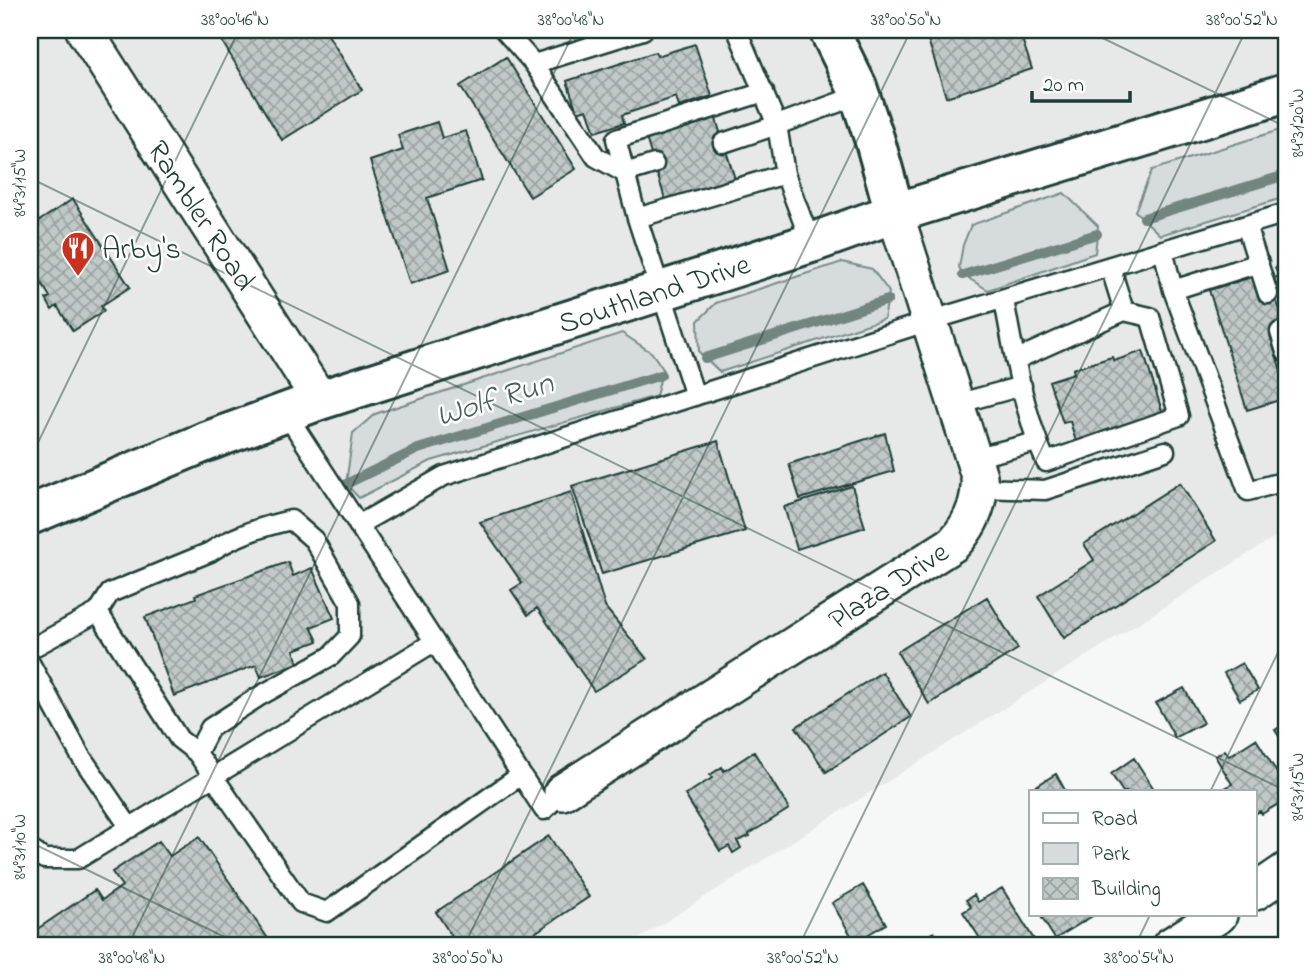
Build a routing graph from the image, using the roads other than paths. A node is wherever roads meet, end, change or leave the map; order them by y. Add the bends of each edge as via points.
1 (84, 30) edge
2 (504, 30) edge
3 (643, 30) edge
4 (737, 30) edge
5 (829, 30) edge
6 (534, 64) junction
7 (764, 92) junction
8 (1286, 93) edge
9 (859, 95) junction
10 (777, 125) junction
11 (723, 143) dead end
12 (654, 164) dead end
13 (625, 173) junction
14 (785, 174) junction
15 (895, 213) junction
16 (1286, 213) edge
17 (637, 218) junction
18 (1246, 225) junction
19 (811, 243) junction
20 (1163, 250) junction
21 (1259, 263) junction
22 (1110, 266) junction
23 (1173, 290) junction
24 (663, 291) junction
25 (1268, 294) dead end
26 (1004, 300) junction
27 (1125, 311) junction
28 (929, 321) junction
29 (1280, 332) dead end
30 (1286, 352) edge
31 (1015, 360) junction
32 (1022, 386) junction
33 (695, 396) junction
34 (320, 400) junction
35 (956, 404) junction
36 (285, 412) junction
37 (1037, 442) junction
38 (1165, 451) dead end
39 (976, 473) junction
40 (1286, 481) edge
41 (30, 515) edge
42 (358, 526) junction
43 (99, 612) junction
44 (434, 642) junction
45 (30, 649) edge
46 (30, 663) edge
47 (197, 753) junction
48 (521, 775) junction
49 (214, 776) junction
50 (562, 792) joint
51 (130, 828) junction
52 (30, 849) edge
53 (1286, 872) edge
54 (1256, 891) edge
55 (1217, 916) edge
56 (1170, 946) edge

1 - 34 street, Rambler Road
2 - 6 lane
3 - 6 lane
4 - 7 lane
5 - 9 main road
6 - 13 lane via 596,157
7 - 10 lane
7 - 13 lane via 616,139
8 - 15 main road, Southland Drive
9 - 10 lane
9 - 15 main road
10 - 11 lane
10 - 14 lane
12 - 13 lane
13 - 17 lane
14 - 17 lane
14 - 19 lane
15 - 19 main road, Southland Drive
15 - 28 street
16 - 18 lane
17 - 24 lane
18 - 20 lane
18 - 21 lane
19 - 24 main road, Southland Drive
20 - 22 lane
20 - 23 lane
21 - 23 lane
21 - 25 lane
22 - 26 lane
22 - 27 lane
23 - 40 lane via 1248,491
24 - 33 lane
24 - 34 main road, Southland Drive
26 - 28 lane
26 - 31 lane
27 - 31 lane
27 - 37 lane via 1150,317 1179,416 1046,462
28 - 33 lane
28 - 35 street
29 - 30 lane
31 - 32 lane
32 - 35 lane
32 - 37 lane
33 - 42 lane via 444,476
34 - 36 main road, Southland Drive
35 - 39 street
36 - 41 main road, Southland Drive
36 - 42 lane
37 - 39 lane
38 - 39 lane via 1045,490
39 - 50 street, Plaza Drive via 973,517 953,544
42 - 44 lane
43 - 45 lane
43 - 47 lane via 179,739
43 - 47 lane via 110,593 260,529 291,520 314,540 350,603 350,636 331,656 210,729
44 - 48 lane
44 - 49 lane
46 - 51 lane via 80,755
47 - 49 lane
48 - 49 lane via 327,912 301,903
48 - 50 lane via 544,810
49 - 51 lane
51 - 52 lane via 78,859 44,859
53 - 54 street
55 - 56 street

